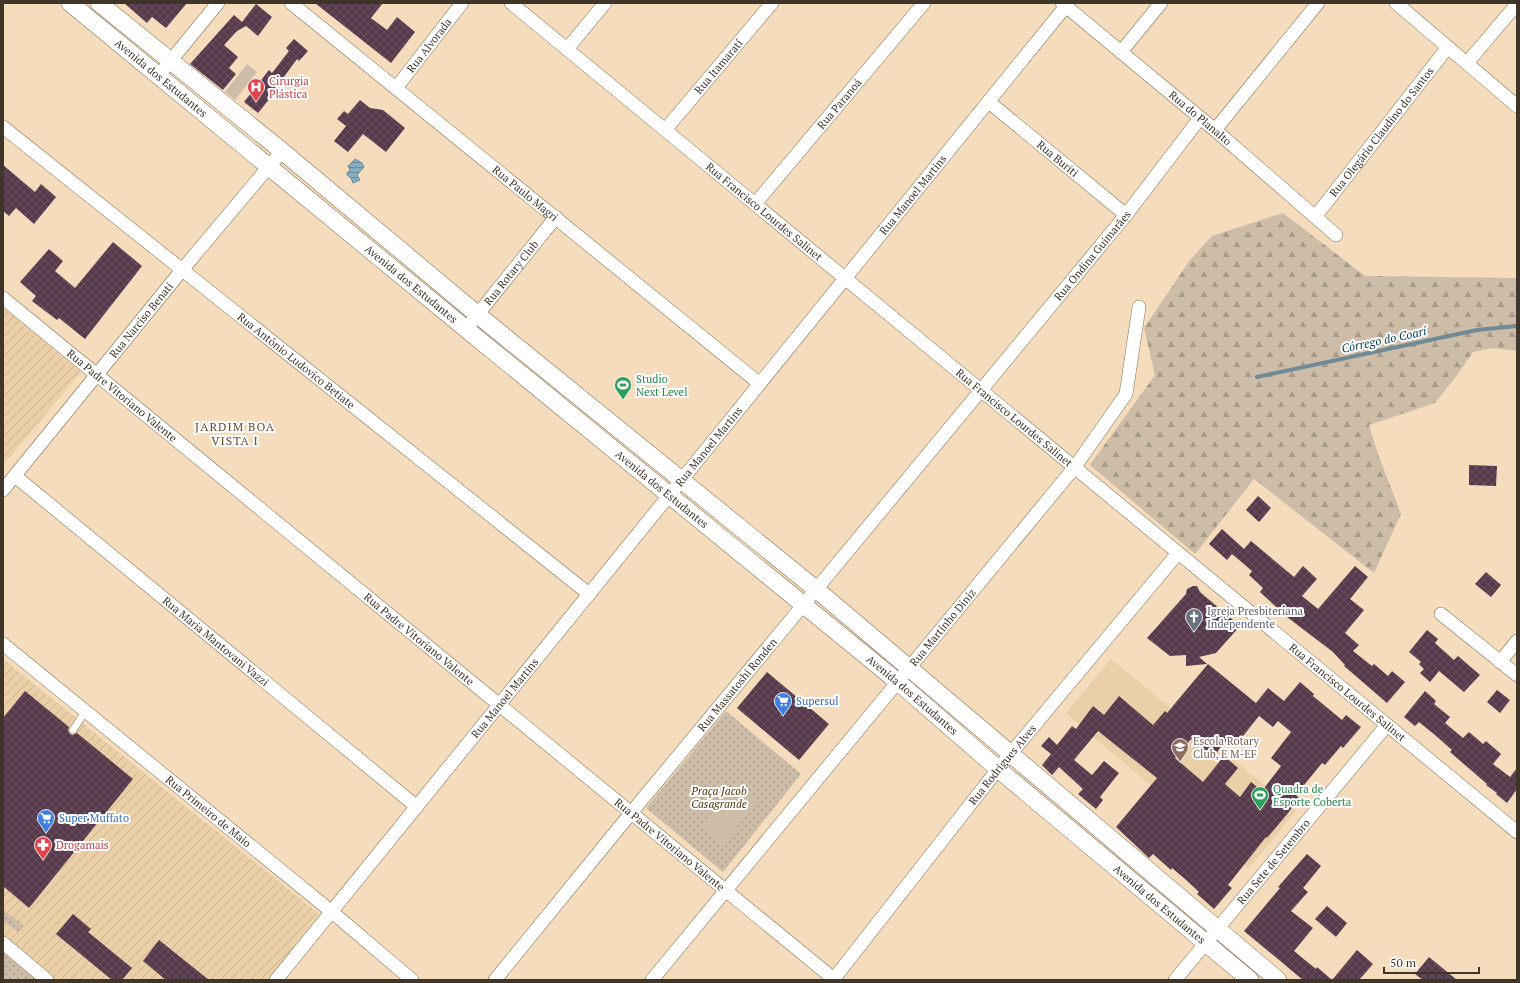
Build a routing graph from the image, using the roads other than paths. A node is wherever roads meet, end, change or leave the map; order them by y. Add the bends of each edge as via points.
1 (70, 3) edge
2 (99, 3) edge
3 (218, 3) edge
4 (291, 3) edge
5 (462, 3) edge
6 (511, 3) edge
7 (605, 3) edge
8 (772, 3) edge
9 (924, 3) edge
10 (1161, 3) edge
11 (1318, 3) edge
12 (1396, 3) edge
13 (1517, 4) edge
14 (1064, 5) edge
15 (1448, 47) junction
16 (566, 49) junction
17 (1121, 52) junction
18 (171, 61) junction
19 (1467, 63) junction
20 (159, 75) junction
21 (396, 88) junction
22 (988, 102) junction
23 (1517, 106) edge
24 (1200, 118) junction
25 (3, 127) edge
26 (665, 130) junction
27 (1215, 130) junction
28 (282, 151) junction
29 (269, 166) junction
30 (755, 204) junction
31 (1126, 215) junction
32 (556, 217) junction
33 (1315, 217) junction
34 (1336, 235) dead end
35 (182, 270) junction
36 (845, 279) junction
37 (3, 298) edge
38 (1139, 307) dead end
39 (478, 315) junction
40 (466, 330) junction
41 (98, 375) junction
42 (760, 384) junction
43 (981, 391) junction
44 (582, 400) junction
45 (570, 414) junction
46 (1074, 468) junction
47 (15, 476) junction
48 (682, 481) junction
49 (3, 490) edge
50 (670, 495) junction
51 (1178, 553) junction
52 (816, 590) junction
53 (589, 594) junction
54 (804, 605) junction
55 (1441, 614) dead end
56 (1517, 641) edge
57 (3, 644) edge
58 (1500, 662) junction
59 (909, 668) junction
60 (1517, 675) edge
61 (898, 682) junction
62 (500, 706) junction
63 (85, 712) junction
64 (1387, 725) junction
65 (72, 730) dead end
66 (1011, 754) junction
67 (998, 769) junction
68 (417, 807) junction
69 (631, 813) junction
70 (1088, 819) junction
71 (1517, 832) edge
72 (1076, 835) junction
73 (1150, 872) junction
74 (1138, 887) junction
75 (726, 890) junction
76 (332, 912) junction
77 (1217, 929) junction
78 (3, 943) edge
79 (1205, 943) junction
80 (47, 980) edge
81 (276, 980) edge
82 (412, 980) edge
83 (495, 980) edge
84 (652, 980) edge
85 (834, 980) edge
86 (1175, 980) edge
87 (1250, 980) edge
88 (1278, 980) edge

1 - 20 street, Avenida dos Estudantes
2 - 18 street, Avenida dos Estudantes
3 - 18 street
4 - 21 street, Rua Paulo Magri
5 - 21 street, Rua Alvorada
6 - 16 street, Rua Francisco Lourdes Salinet
7 - 16 street
8 - 26 street, Rua Itamarati
9 - 30 street, Rua Paranoá
10 - 17 street
11 - 27 street
12 - 15 street
13 - 19 street
14 - 17 street, Rua do Planalto
14 - 22 street, Rua Manoel Martins
15 - 19 street
15 - 33 street, Rua Olegário Claudino do Santos
16 - 26 street, Rua Francisco Lourdes Salinet
17 - 24 street, Rua do Planalto
18 - 20 street
18 - 28 street, Avenida dos Estudantes
19 - 23 street
20 - 29 street, Avenida dos Estudantes
21 - 32 street, Rua Paulo Magri
22 - 31 street, Rua Buriti
22 - 36 street, Rua Manoel Martins
24 - 27 street, Rua do Planalto
24 - 31 street, Rua Ondina Guimarães
25 - 35 street, Rua Antônio Ludovico Betiate
26 - 30 street, Rua Francisco Lourdes Salinet
27 - 33 street, Rua do Planalto
28 - 29 street, Rua Narciso Benati
28 - 39 street, Avenida dos Estudantes
29 - 35 street, Rua Narciso Benati
29 - 40 street, Avenida dos Estudantes
30 - 36 street, Rua Francisco Lourdes Salinet
31 - 43 street, Rua Ondina Guimarães
32 - 39 street, Rua Rotary Club
32 - 42 street, Rua Paulo Magri
33 - 34 street, Rua do Planalto
35 - 41 street, Rua Narciso Benati
35 - 53 street, Rua Antônio Ludovico Betiate
36 - 42 street, Rua Manoel Martins
36 - 43 street, Rua Francisco Lourdes Salinet
37 - 41 street, Rua Padre Vitoriano Valente
38 - 46 street, Rua Martinho Diniz via 1126,394
39 - 40 street, Rua Rotary Club
39 - 44 street, Avenida dos Estudantes
40 - 45 street, Avenida dos Estudantes
41 - 47 street, Rua Narciso Benati
41 - 62 street, Rua Padre Vitoriano Valente
42 - 48 street, Rua Manoel Martins
43 - 46 street, Rua Francisco Lourdes Salinet
43 - 52 street, Rua Massatoshi Ronden
44 - 45 street
44 - 48 street, Avenida dos Estudantes
45 - 50 street, Avenida dos Estudantes
46 - 51 street, Rua Francisco Lourdes Salinet
46 - 59 street, Rua Martinho Diniz
47 - 49 street, Rua Narciso Benati
47 - 68 street, Rua Maria Mantovani Vazzi
48 - 50 street, Rua Manoel Martins
48 - 52 street, Avenida dos Estudantes
50 - 53 street, Rua Manoel Martins
50 - 54 street, Avenida dos Estudantes
51 - 64 street, Rua Francisco Lourdes Salinet
51 - 66 street, Rua Rodrigues Alves
52 - 54 street, Rua Massatoshi Ronden
52 - 59 street, Avenida dos Estudantes
53 - 62 street, Rua Manoel Martins
54 - 61 street, Avenida dos Estudantes
54 - 69 street, Rua Massatoshi Ronden
55 - 58 street
56 - 58 street
57 - 63 street, Rua Primeiro de Maio
58 - 60 street
59 - 61 street, Rua Martinho Diniz
59 - 66 street, Avenida dos Estudantes
61 - 67 street, Avenida dos Estudantes
61 - 75 street, Rua Martinho Diniz
62 - 68 street, Rua Manoel Martins
62 - 69 street, Rua Padre Vitoriano Valente
63 - 65 lane
63 - 76 street, Rua Primeiro de Maio
64 - 71 street, Rua Francisco Lourdes Salinet
64 - 77 street, Rua Sete de Setembro
66 - 67 street, Rua Rodrigues Alves
66 - 70 street, Avenida dos Estudantes
67 - 72 street, Avenida dos Estudantes
67 - 85 street, Rua Rodrigues Alves
68 - 76 street, Rua Manoel Martins
69 - 75 street, Rua Padre Vitoriano Valente
69 - 83 street, Rua Massatoshi Ronden
70 - 72 street
70 - 73 street, Avenida dos Estudantes
72 - 74 street, Avenida dos Estudantes
73 - 74 street
73 - 77 street, Avenida dos Estudantes
74 - 79 street, Avenida dos Estudantes
75 - 84 street, Rua Martinho Diniz
75 - 85 street, Rua Padre Vitoriano Valente
76 - 81 street, Rua Manoel Martins
76 - 82 street, Rua Primeiro de Maio
77 - 79 street, Rua Sete de Setembro
77 - 88 street, Avenida dos Estudantes
78 - 80 street
79 - 86 street, Rua Sete de Setembro
79 - 87 street, Avenida dos Estudantes

